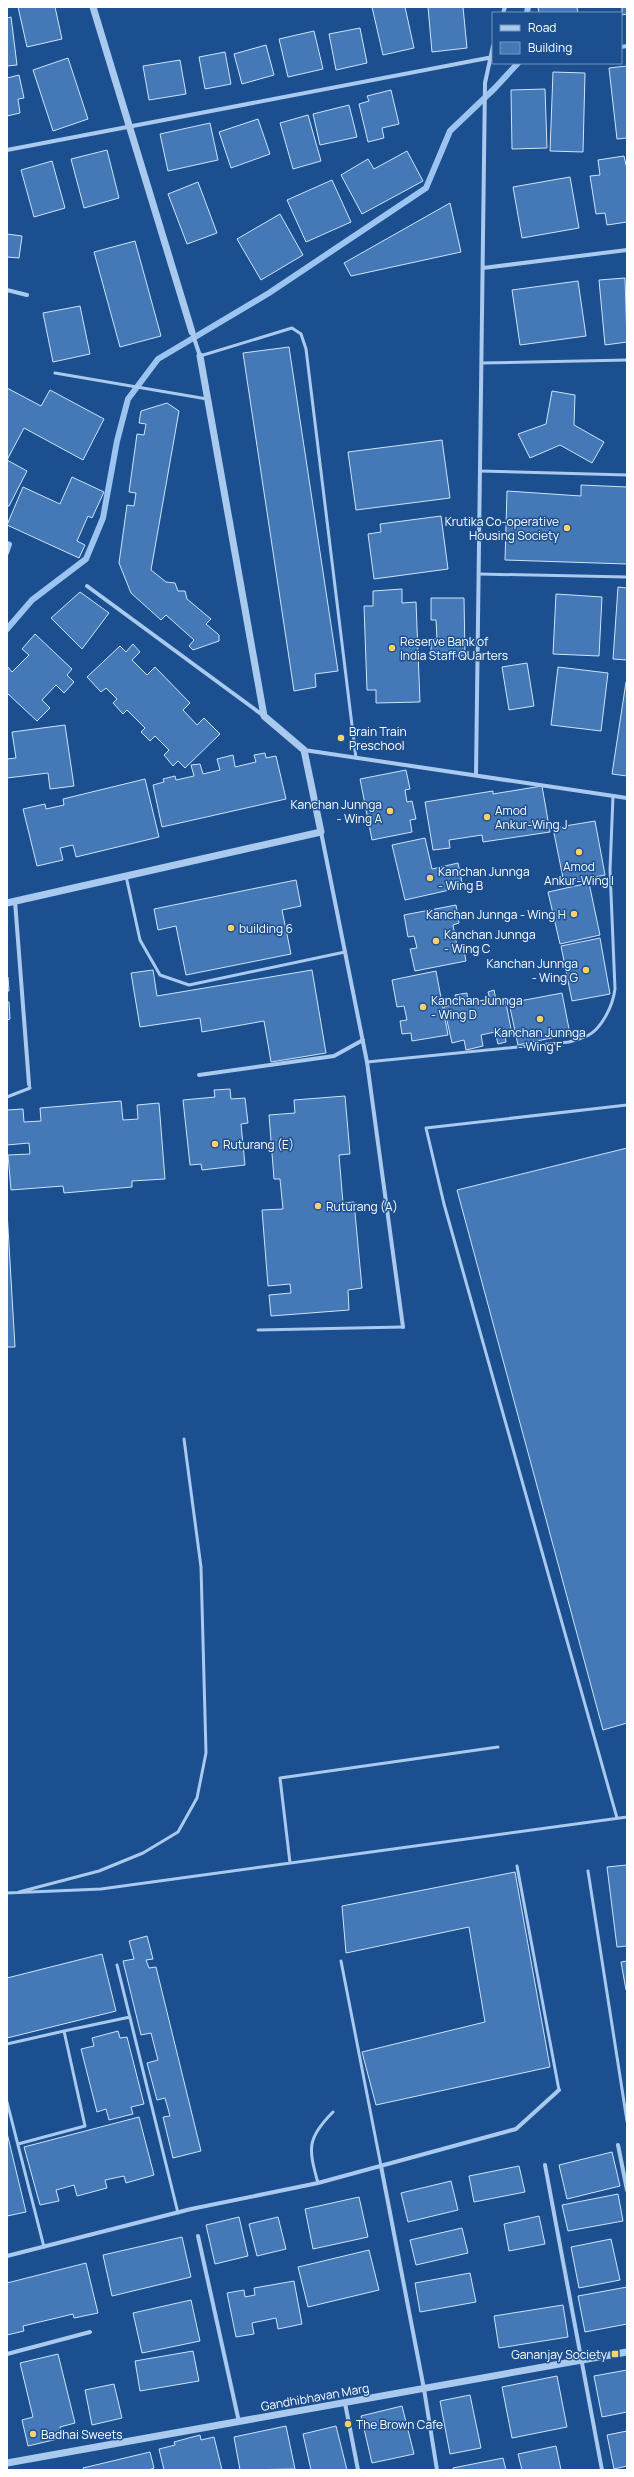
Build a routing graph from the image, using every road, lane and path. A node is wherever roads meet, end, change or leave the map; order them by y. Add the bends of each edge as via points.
1 (93, 7) edge
2 (491, 57) edge
3 (128, 128) junction
4 (7, 150) edge
5 (627, 250) edge
6 (483, 268) junction
7 (7, 290) edge
8 (27, 295) dead end
9 (192, 332) joint
10 (200, 356) junction
11 (627, 360) edge
12 (482, 363) junction
13 (55, 373) dead end
14 (208, 399) junction
15 (480, 471) junction
16 (627, 475) edge
17 (7, 543) edge
18 (7, 553) edge
19 (479, 574) junction
20 (627, 577) edge
21 (87, 586) dead end
22 (264, 716) junction
23 (304, 750) junction
24 (356, 758) junction
25 (476, 775) junction
26 (613, 796) junction
27 (627, 798) edge
28 (321, 832) junction
29 (126, 876) junction
30 (15, 901) junction
31 (7, 903) edge
32 (345, 952) junction
33 (363, 1040) junction
34 (367, 1062) junction
35 (199, 1075) dead end
36 (29, 1084) joint
37 (7, 1097) edge
38 (627, 1104) edge
39 (403, 1327) joint
40 (258, 1330) dead end
41 (184, 1439) dead end
42 (498, 1747) dead end
43 (627, 1817) edge
44 (617, 1818) junction
45 (290, 1864) junction
46 (517, 1866) dead end
47 (588, 1871) dead end
48 (7, 1893) edge
49 (11, 1894) junction
50 (342, 1961) dead end
51 (117, 1965) dead end
52 (130, 2016) junction
53 (64, 2031) junction
54 (7, 2044) edge
55 (559, 2090) joint
56 (7, 2102) edge
57 (333, 2112) dead end
58 (627, 2121) edge
59 (18, 2144) junction
60 (618, 2145) dead end
61 (544, 2165) dead end
62 (381, 2166) junction
63 (318, 2183) junction
64 (627, 2190) edge
65 (178, 2213) junction
66 (198, 2236) dead end
67 (44, 2247) junction
68 (7, 2256) edge
69 (90, 2332) dead end
70 (627, 2352) edge
71 (7, 2354) edge
72 (582, 2360) junction
73 (424, 2389) junction
74 (345, 2403) junction
75 (239, 2422) junction
76 (7, 2463) edge
77 (358, 2470) edge
78 (437, 2470) edge
79 (602, 2470) edge

1 - 3 street
2 - 3 street
2 - 6 street via 485,83
3 - 4 street
3 - 9 street
5 - 6 street
6 - 12 street
7 - 8 street
9 - 10 street
10 - 14 street
10 - 24 lane via 292,328 301,334 306,349
11 - 12 lane
12 - 15 street
13 - 14 lane
14 - 22 street
15 - 16 lane
15 - 19 street
17 - 18 street via 10,544
19 - 20 lane
19 - 25 street
21 - 22 street
22 - 23 street
23 - 24 street
23 - 28 street
24 - 25 street
25 - 26 street
26 - 27 street
26 - 34 lane via 610,870 615,989 613,1002 596,1029 588,1036 569,1042
28 - 29 street
28 - 32 street
29 - 30 street
29 - 32 lane via 140,940 160,975 189,985
30 - 31 street
30 - 36 street
32 - 33 street
33 - 34 street
33 - 35 street via 334,1056
34 - 39 street
36 - 37 lane via 30,1088
38 - 44 lane via 426,1128 444,1204
39 - 40 lane
41 - 49 lane via 201,1567 206,1753 197,1798 178,1832 143,1853 99,1871
42 - 45 lane via 280,1778
43 - 44 lane
44 - 45 lane
45 - 49 lane via 101,1889
46 - 55 lane
47 - 58 lane
48 - 49 lane
50 - 62 lane
51 - 52 lane
52 - 53 lane
52 - 65 lane
53 - 54 lane
53 - 59 lane via 85,2126
55 - 62 street via 516,2129
56 - 59 lane
57 - 63 lane via 312,2138 312,2162
59 - 67 lane
60 - 64 street
61 - 72 street
62 - 63 street
62 - 73 street
63 - 65 street
65 - 67 street
66 - 75 street
67 - 68 street
69 - 71 street
70 - 72 street, Gandhibhavan Marg
72 - 73 street, Gandhibhavan Marg
72 - 79 street
73 - 74 street, Gandhibhavan Marg
73 - 78 street
74 - 75 street, Gandhibhavan Marg
74 - 77 street
75 - 76 street, Gandhibhavan Marg

